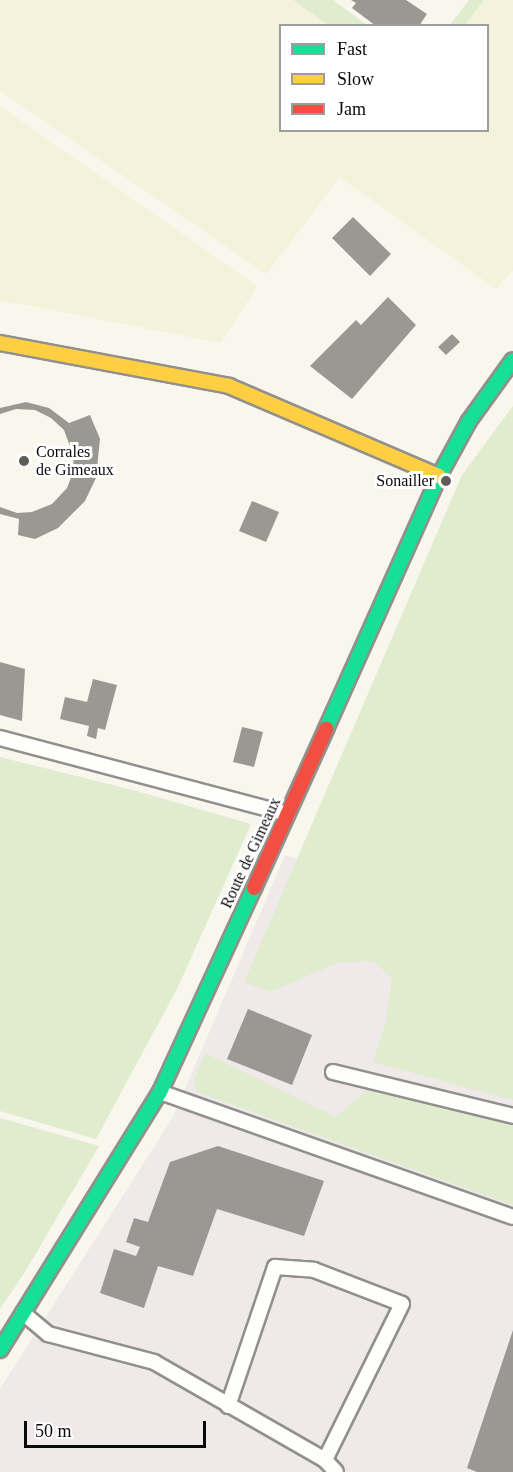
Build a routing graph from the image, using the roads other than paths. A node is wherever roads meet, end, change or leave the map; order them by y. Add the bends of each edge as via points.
1 (0, 343) edge
2 (513, 360) edge
3 (439, 476) junction
4 (0, 738) edge
5 (287, 814) junction
6 (333, 1072) dead end
7 (160, 1092) junction
8 (513, 1116) edge
9 (513, 1217) edge
10 (23, 1312) junction
11 (0, 1350) edge
12 (228, 1406) junction
13 (325, 1460) junction
14 (336, 1472) edge

1 - 3 street via 230,386
2 - 3 street, Route de Gimeaux via 469,421
3 - 5 street, Route de Gimeaux
4 - 5 lane
5 - 7 street, Route de Gimeaux
6 - 8 lane
7 - 9 lane
7 - 10 street, Route de Gimeaux
10 - 11 street, Route de Gimeaux
10 - 12 lane via 48,1334 154,1362
12 - 13 lane
12 - 13 lane via 275,1267 314,1270 402,1304
13 - 14 lane

